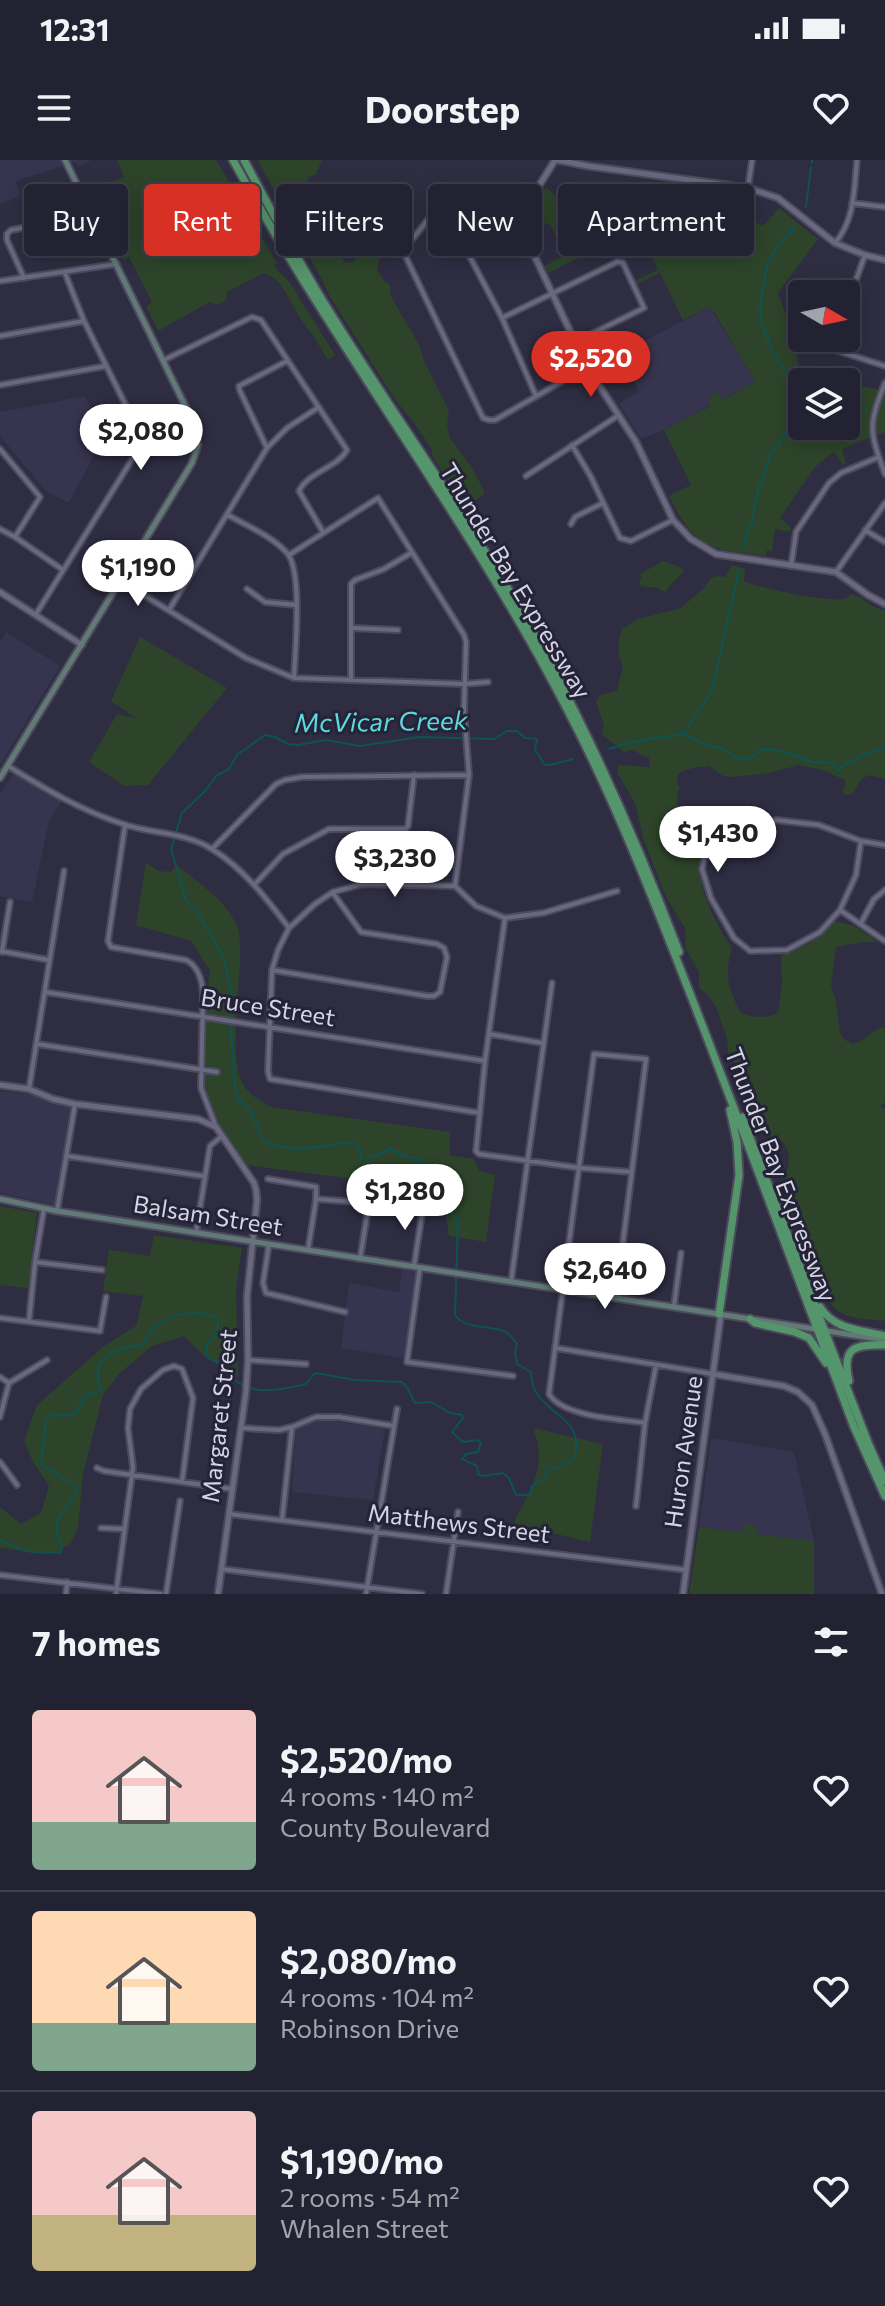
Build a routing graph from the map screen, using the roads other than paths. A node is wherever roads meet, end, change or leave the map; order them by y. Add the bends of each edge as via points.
1 (65, 160) edge
2 (232, 160) edge
3 (244, 160) edge
4 (557, 160) edge
5 (752, 160) edge
6 (857, 160) edge
7 (77, 184) edge
8 (719, 184) edge
9 (749, 184) edge
10 (754, 190) edge
11 (852, 203) junction
12 (885, 207) edge
13 (24, 228) edge
14 (835, 243) junction
15 (865, 255) junction
16 (113, 256) edge
17 (885, 260) edge
18 (117, 264) junction
19 (65, 273) junction
20 (24, 278) junction
21 (856, 280) edge
22 (0, 281) edge
23 (551, 294) junction
24 (502, 318) junction
25 (84, 321) junction
26 (0, 336) edge
27 (575, 342) junction
28 (841, 352) edge
29 (164, 360) junction
30 (288, 361) junction
31 (106, 366) junction
32 (885, 366) edge
33 (587, 367) junction
34 (885, 383) edge
35 (0, 385) edge
36 (536, 396) junction
37 (319, 407) junction
38 (619, 415) junction
39 (572, 445) junction
40 (267, 448) junction
41 (0, 449) edge
42 (879, 457) junction
43 (885, 474) edge
44 (526, 476) dead end
45 (603, 503) junction
46 (885, 503) edge
47 (228, 515) junction
48 (673, 520) junction
49 (571, 524) dead end
50 (0, 529) edge
51 (865, 530) junction
52 (324, 533) junction
53 (15, 537) junction
54 (885, 542) edge
55 (411, 553) junction
56 (289, 555) junction
57 (791, 566) junction
58 (63, 570) junction
59 (836, 572) junction
60 (120, 581) junction
61 (247, 589) dead end
62 (0, 592) edge
63 (885, 604) edge
64 (296, 605) junction
65 (169, 610) junction
66 (36, 614) junction
67 (352, 628) junction
68 (398, 630) dead end
69 (82, 645) junction
70 (294, 678) junction
71 (351, 681) junction
72 (488, 682) dead end
73 (464, 684) junction
74 (8, 766) junction
75 (414, 775) junction
76 (469, 775) junction
77 (0, 778) edge
78 (125, 825) junction
79 (861, 841) junction
80 (885, 845) edge
81 (212, 849) junction
82 (64, 871) dead end
83 (255, 884) junction
84 (455, 886) junction
85 (885, 890) edge
86 (617, 891) dead end
87 (333, 892) junction
88 (10, 902) dead end
89 (840, 910) junction
90 (505, 918) junction
91 (861, 923) junction
92 (289, 928) junction
93 (885, 941) edge
94 (1, 952) edge
95 (50, 960) junction
96 (272, 970) junction
97 (552, 983) dead end
98 (45, 992) junction
99 (204, 1016) junction
100 (271, 1026) junction
101 (489, 1034) junction
102 (543, 1043) junction
103 (37, 1044) junction
104 (485, 1061) junction
105 (202, 1069) junction
106 (217, 1072) dead end
107 (722, 1076) junction
108 (0, 1085) edge
109 (29, 1089) junction
110 (75, 1104) junction
111 (206, 1106) junction
112 (480, 1113) junction
113 (198, 1119) junction
114 (216, 1127) junction
115 (222, 1136) junction
116 (66, 1156) junction
117 (528, 1162) junction
118 (580, 1168) junction
119 (631, 1172) junction
120 (203, 1176) junction
121 (268, 1179) dead end
122 (0, 1199) edge
123 (316, 1199) junction
124 (424, 1201) dead end
125 (44, 1208) junction
126 (57, 1211) junction
127 (196, 1233) junction
128 (251, 1241) junction
129 (269, 1244) junction
130 (308, 1250) junction
131 (681, 1253) dead end
132 (360, 1259) junction
133 (35, 1262) junction
134 (417, 1267) junction
135 (802, 1269) junction
136 (102, 1270) dead end
137 (511, 1282) junction
138 (563, 1289) junction
139 (106, 1297) dead end
140 (616, 1298) junction
141 (674, 1306) junction
142 (345, 1312) dead end
143 (720, 1314) junction
144 (0, 1318) edge
145 (750, 1319) junction
146 (29, 1322) junction
147 (821, 1329) junction
148 (885, 1340) edge
149 (556, 1348) junction
150 (47, 1360) dead end
151 (248, 1360) junction
152 (306, 1364) dead end
153 (656, 1365) junction
154 (713, 1374) junction
155 (835, 1375) junction
156 (513, 1376) dead end
157 (0, 1377) edge
158 (9, 1383) junction
159 (397, 1409) dead end
160 (0, 1417) edge
161 (860, 1421) junction
162 (645, 1423) junction
163 (394, 1426) junction
164 (292, 1427) junction
165 (242, 1428) junction
166 (0, 1462) edge
167 (97, 1468) dead end
168 (133, 1476) junction
169 (885, 1481) edge
170 (182, 1482) junction
171 (17, 1485) dead end
172 (232, 1489) junction
173 (885, 1496) edge
174 (180, 1501) dead end
175 (636, 1506) dead end
176 (458, 1512) dead end
177 (229, 1514) junction
178 (282, 1520) junction
179 (101, 1528) dead end
180 (124, 1529) junction
181 (375, 1532) junction
182 (453, 1542) junction
183 (221, 1569) junction
184 (686, 1570) junction
185 (0, 1575) edge
186 (67, 1582) junction
187 (367, 1587) junction
188 (117, 1591) edge
189 (66, 1594) edge
190 (163, 1594) edge
191 (218, 1594) edge
192 (366, 1594) edge
193 (422, 1594) edge
194 (446, 1594) edge
195 (683, 1594) edge
196 (882, 1594) edge

1 - 7 main road
2 - 107 highway, Thunder Bay Expressway via 527,633 618,812
3 - 135 highway, Thunder Bay Expressway via 319,295 502,579 579,719 623,810
4 - 8 street
4 - 23 street via 528,205 524,228
5 - 9 street
6 - 11 street
10 - 14 street via 778,198
11 - 12 street
11 - 14 street via 846,228
13 - 20 street via 11,230 7,240
14 - 15 street
15 - 17 street
15 - 21 street
16 - 18 main road
18 - 19 street
18 - 29 main road
19 - 20 street
19 - 25 street
20 - 22 street
23 - 24 street
23 - 27 street
23 - 27 street via 617,262 624,264 644,308
24 - 36 street
24 - 36 street via 442,202 403,251 483,418 492,421
25 - 26 street
25 - 31 street
27 - 33 street
28 - 32 street
29 - 30 street via 255,317
29 - 60 main road via 198,443 192,463
30 - 37 street
30 - 40 street via 239,386
31 - 35 street
31 - 58 street via 141,445
33 - 36 street
33 - 38 street
34 - 42 street via 872,420
37 - 40 street
37 - 52 street via 347,450 299,491
38 - 39 street
38 - 48 street
39 - 44 street
39 - 45 street
40 - 47 street
41 - 53 street via 40,497
42 - 43 street
42 - 57 street via 829,483 796,532
45 - 48 street via 624,541
45 - 49 street
46 - 51 street
47 - 56 street
47 - 65 street
48 - 57 street via 709,551
50 - 53 street
51 - 54 street
51 - 59 street
52 - 55 street via 378,498
52 - 56 street
53 - 58 street
55 - 67 street via 352,582
55 - 73 street via 464,635
56 - 64 street
57 - 59 street
58 - 66 street
59 - 63 street
60 - 65 street
60 - 69 main road
61 - 64 street via 265,602
62 - 66 street
64 - 70 street
65 - 70 street via 246,658
66 - 69 street
67 - 68 street
67 - 71 street
69 - 74 main road
70 - 71 street
71 - 73 street
72 - 73 street
73 - 76 street
74 - 77 main road
74 - 78 street via 75,805
75 - 76 street
75 - 81 street via 285,780
75 - 83 street via 406,829 329,829 283,854
76 - 84 street
78 - 81 street
78 - 99 street via 109,945 192,963 201,978
79 - 80 street
79 - 89 street via 856,875
79 - 89 street via 819,825 776,820 735,832 706,850 702,869 711,898 734,938 750,951 787,950 820,932
81 - 83 street
82 - 95 street
83 - 92 street
84 - 87 street via 363,884
84 - 90 street via 476,906
85 - 91 street
86 - 90 street via 543,913
87 - 92 street
87 - 96 street via 361,932 444,948 440,992 427,996
88 - 94 street
89 - 91 street
90 - 101 street
91 - 93 street
92 - 96 street
94 - 95 street
95 - 98 street
96 - 100 street
97 - 102 street
98 - 99 street, Bruce Street
98 - 103 street
99 - 100 street, Bruce Street
99 - 105 street
100 - 104 street, Bruce Street
100 - 112 street via 272,1080
101 - 102 street
101 - 104 street
102 - 117 street
103 - 105 street
103 - 109 street
104 - 112 street
105 - 106 street
105 - 111 street
107 - 143 highway via 739,1164
107 - 147 highway, Thunder Bay Expressway
108 - 109 street
109 - 110 street
110 - 113 street
110 - 116 street
111 - 113 street
111 - 114 street
112 - 117 street via 478,1153
113 - 114 street
114 - 115 street
115 - 120 street via 210,1146
115 - 128 street, Margaret Street via 256,1190
116 - 120 street
116 - 126 street
117 - 118 street
117 - 137 street
118 - 119 street
118 - 119 street via 595,1054 645,1059
118 - 138 street
119 - 140 street
120 - 127 street
121 - 123 street via 316,1187
122 - 125 main road, Balsam Street
123 - 130 street
123 - 132 street via 368,1203
124 - 134 street
125 - 126 main road, Balsam Street
125 - 133 street
126 - 127 main road, Balsam Street
127 - 128 main road, Balsam Street
128 - 129 main road, Balsam Street
128 - 151 street, Margaret Street
129 - 130 main road, Balsam Street
129 - 142 street via 266,1293
130 - 132 main road, Balsam Street
131 - 141 street
132 - 134 main road, Balsam Street
133 - 136 street
133 - 146 street
134 - 137 main road, Balsam Street
134 - 156 street via 407,1362
135 - 147 highway, Thunder Bay Expressway
135 - 148 highway via 829,1319
137 - 138 main road, Balsam Street
138 - 140 main road, Balsam Street
138 - 149 street
139 - 146 street via 100,1331
140 - 141 main road, Balsam Street
141 - 143 main road, Balsam Street
143 - 145 main road, Balsam Street
143 - 154 street, Huron Avenue
144 - 146 street
145 - 147 main road, Balsam Street
145 - 155 highway via 809,1338
147 - 148 main road, Balsam Street
147 - 155 highway, Thunder Bay Expressway
147 - 161 highway, Thunder Bay Expressway
148 - 161 highway via 858,1346 847,1357
149 - 153 street
149 - 162 street via 552,1399 573,1411
150 - 158 street
151 - 152 street
151 - 165 street, Margaret Street
153 - 154 street
153 - 162 street
154 - 184 street, Huron Avenue
154 - 196 street via 784,1386 812,1405
155 - 173 highway, Thunder Bay Expressway
157 - 158 street
158 - 160 street
159 - 163 street
161 - 169 highway, Thunder Bay Expressway
162 - 175 street
163 - 164 street via 316,1417
163 - 181 street
164 - 165 street
164 - 178 street
165 - 172 street, Margaret Street
166 - 171 street
167 - 168 street
168 - 170 street
168 - 170 street via 130,1409 141,1389 174,1366 182,1369 193,1398
168 - 180 street
170 - 172 street
172 - 177 street, Margaret Street
174 - 190 street
176 - 182 street
177 - 178 street, Matthews Street
177 - 183 street, Margaret Street
178 - 181 street, Matthews Street
179 - 180 street
180 - 188 street
181 - 182 street, Matthews Street
181 - 187 street
182 - 184 street, Matthews Street
182 - 194 street
183 - 187 street
183 - 191 street, Margaret Street
184 - 195 street, Huron Avenue
185 - 186 street
186 - 188 street
186 - 189 street
187 - 192 street
187 - 193 street
188 - 190 street

